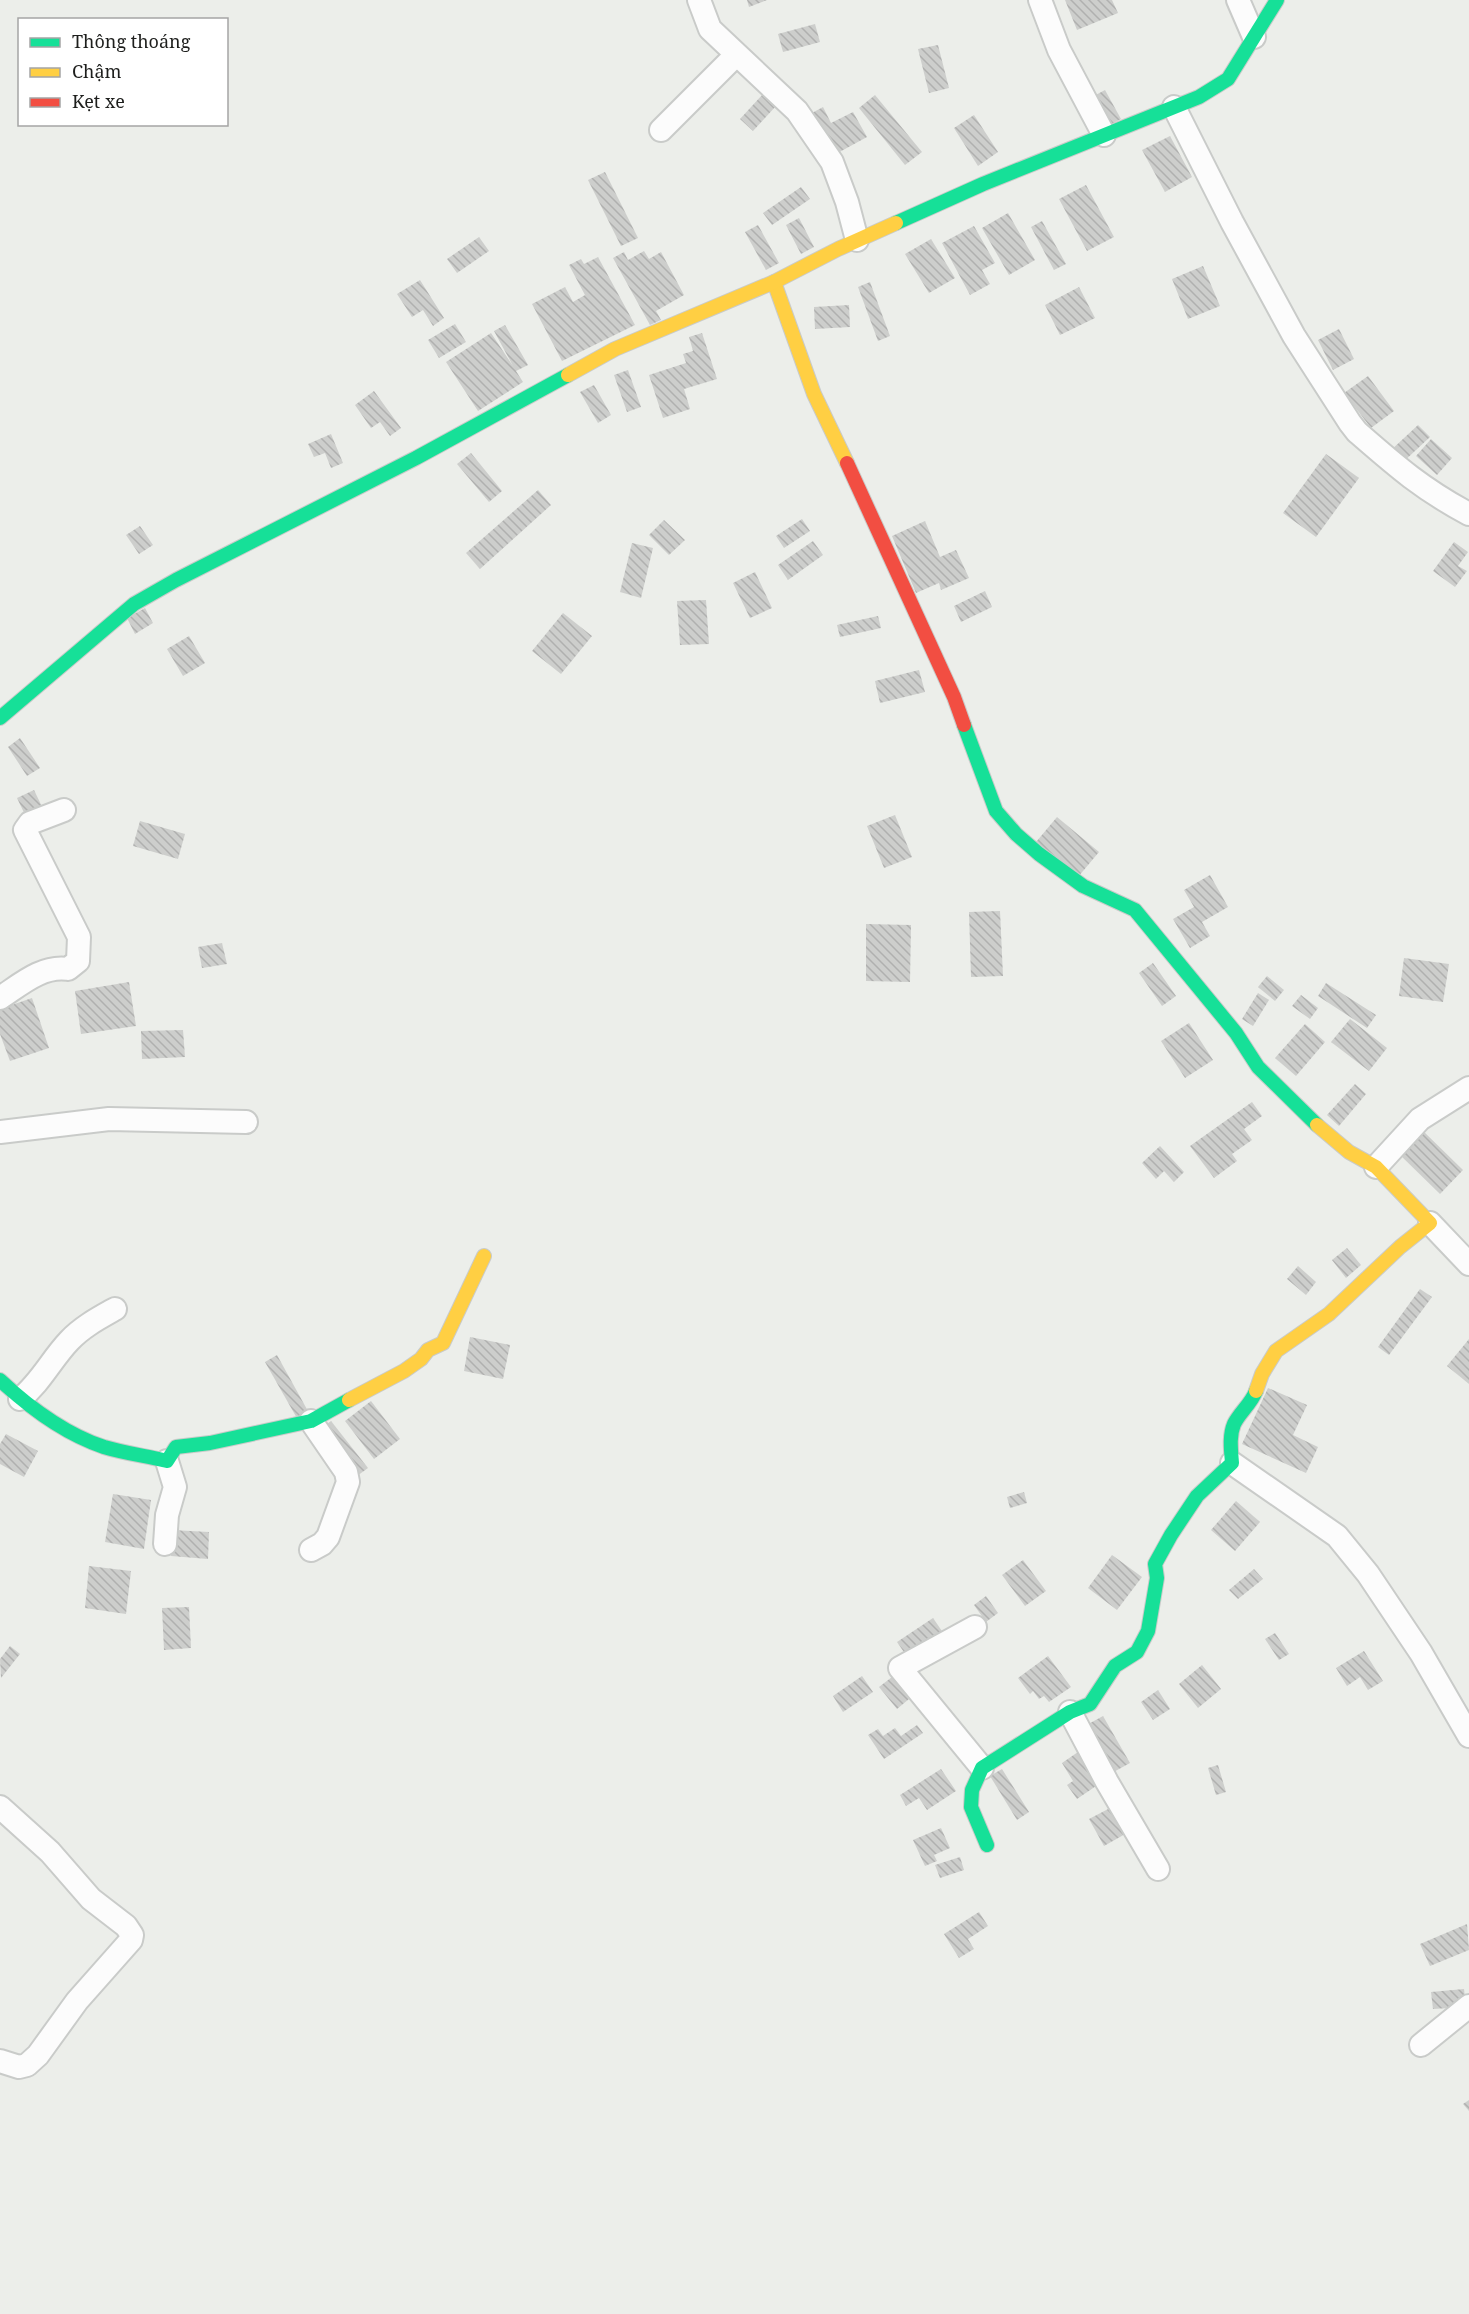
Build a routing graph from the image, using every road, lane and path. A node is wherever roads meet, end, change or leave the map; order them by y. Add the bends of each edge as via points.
1 (699, 0) edge
2 (1040, 0) edge
3 (1238, 0) edge
4 (1277, 0) edge
5 (1254, 37) junction
6 (736, 55) junction
7 (1174, 107) junction
8 (661, 130) dead end
9 (1104, 135) junction
10 (857, 240) junction
11 (774, 282) junction
12 (1469, 513) edge
13 (0, 718) edge
14 (64, 810) dead end
15 (0, 998) edge
16 (1469, 1089) edge
17 (246, 1122) dead end
18 (0, 1132) edge
19 (1376, 1167) junction
20 (1430, 1223) junction
21 (484, 1256) dead end
22 (1469, 1264) edge
23 (115, 1309) dead end
24 (0, 1380) edge
25 (20, 1399) junction
26 (311, 1421) junction
27 (167, 1461) junction
28 (1232, 1463) junction
29 (165, 1544) dead end
30 (311, 1550) dead end
31 (975, 1627) dead end
32 (1070, 1712) junction
33 (1469, 1736) edge
34 (982, 1768) junction
35 (0, 1808) edge
36 (987, 1845) dead end
37 (1158, 1869) dead end
38 (1469, 2006) edge
39 (1421, 2045) dead end
40 (0, 2061) edge

1 - 6 street via 710,29
2 - 9 street via 1059,50
3 - 5 street
4 - 5 street
5 - 7 street via 1220,85
6 - 8 street
6 - 10 street via 797,111 827,155 848,202
7 - 9 street
7 - 12 street via 1294,336 1350,423 1412,480
9 - 10 street
10 - 11 street
11 - 13 street via 615,349 416,458 176,580 134,604
11 - 19 street via 814,394 954,697 996,811 1016,834 1057,867 1083,885 1135,909 1231,1026 1258,1067 1326,1133
14 - 15 street via 30,823 25,830 79,937 78,961 68,969 59,967 37,974
16 - 19 street via 1420,1119
17 - 18 street via 109,1119
19 - 20 street
20 - 22 street
20 - 28 street via 1329,1314 1276,1351 1234,1425 1230,1443
21 - 26 street via 443,1342 404,1371
23 - 25 street via 68,1341 34,1388
24 - 25 street
25 - 27 street via 80,1437
26 - 27 street via 176,1448
26 - 30 street via 346,1472 348,1482 328,1537
27 - 29 street via 175,1487 167,1515
28 - 32 street via 1197,1496 1155,1564 1157,1578 1148,1631 1137,1652 1115,1666 1090,1704
28 - 33 street via 1337,1536 1368,1574
31 - 34 street via 900,1668
32 - 34 street
32 - 37 street
34 - 36 street via 969,1803
35 - 40 street via 132,1935 32,2061 19,2067
38 - 39 street

